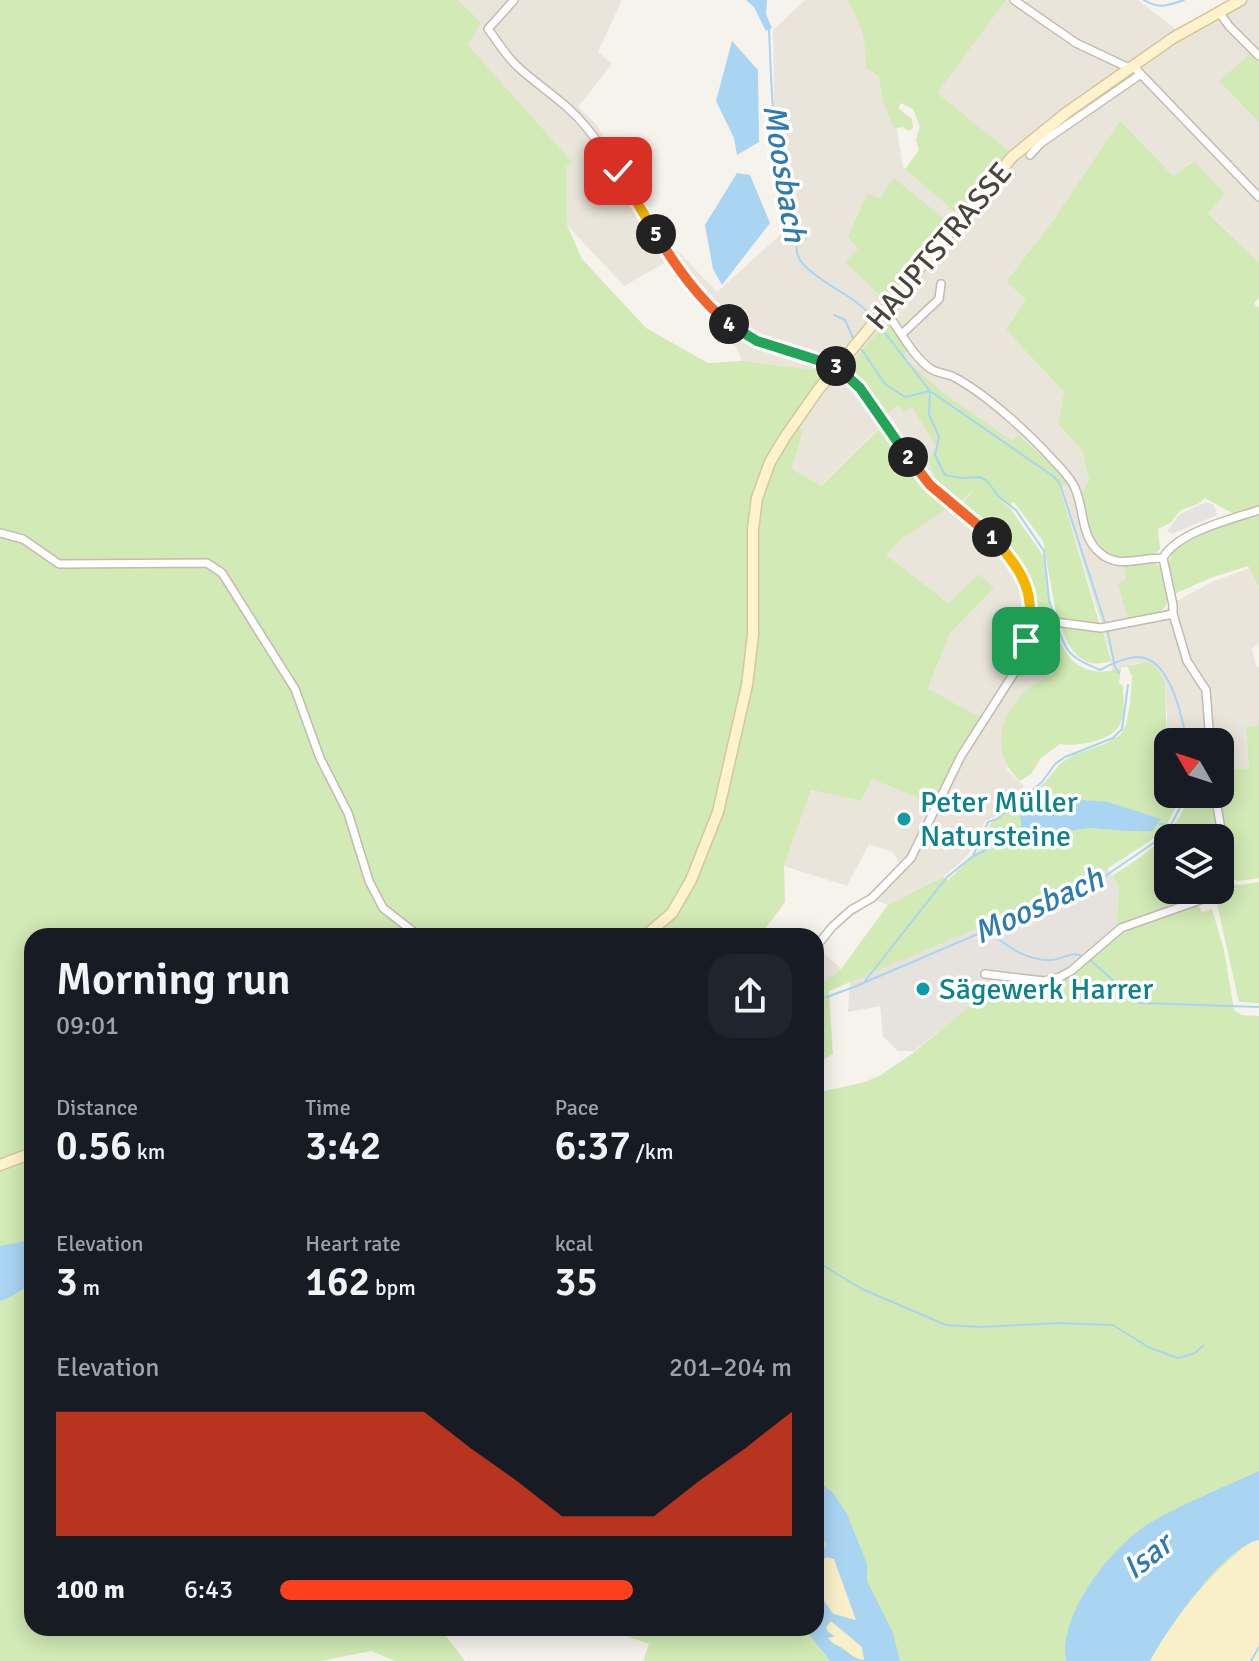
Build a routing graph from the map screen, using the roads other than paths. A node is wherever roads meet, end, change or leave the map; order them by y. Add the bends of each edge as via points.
1 (514, 0) edge
2 (1014, 0) edge
3 (1241, 0) edge
4 (1219, 12) junction
5 (1259, 56) edge
6 (1134, 69) junction
7 (1030, 155) dead end
8 (1259, 197) edge
9 (941, 284) dead end
10 (886, 312) junction
11 (903, 333) junction
12 (838, 367) junction
13 (1259, 510) edge
14 (0, 533) edge
15 (1163, 558) junction
16 (1173, 614) junction
17 (1031, 619) junction
18 (1209, 728) edge
19 (1189, 904) edge
20 (409, 928) edge
21 (654, 928) edge
22 (824, 937) edge
23 (985, 974) dead end
24 (24, 1156) edge
25 (0, 1165) edge

1 - 12 street via 488,29 514,63 586,126 684,279 736,331
2 - 6 street via 1076,43
3 - 4 main road, HAUPTSTRASSE
4 - 5 street
4 - 6 main road, HAUPTSTRASSE via 1173,38
6 - 7 street
6 - 8 street
6 - 10 main road, HAUPTSTRASSE via 1056,120 1012,157
9 - 11 street via 939,299
10 - 11 street
10 - 12 main road, HAUPTSTRASSE
11 - 15 street via 931,369 952,376 1006,415 1052,458 1074,485 1087,535 1098,552 1114,561
12 - 17 street via 860,388 930,485 1009,555 1030,595
12 - 21 main road, HAUPTSTRASSE via 785,437 757,498 750,660 718,812 691,880 672,913
13 - 15 street via 1176,543
14 - 20 street via 23,539 59,564 207,563 222,573 295,689 383,908
15 - 16 street
16 - 17 street via 1106,627
16 - 18 street via 1187,661 1206,690
17 - 22 street via 1016,670 961,756 911,858
19 - 23 street via 1121,928 1071,971 1044,981
24 - 25 main road

